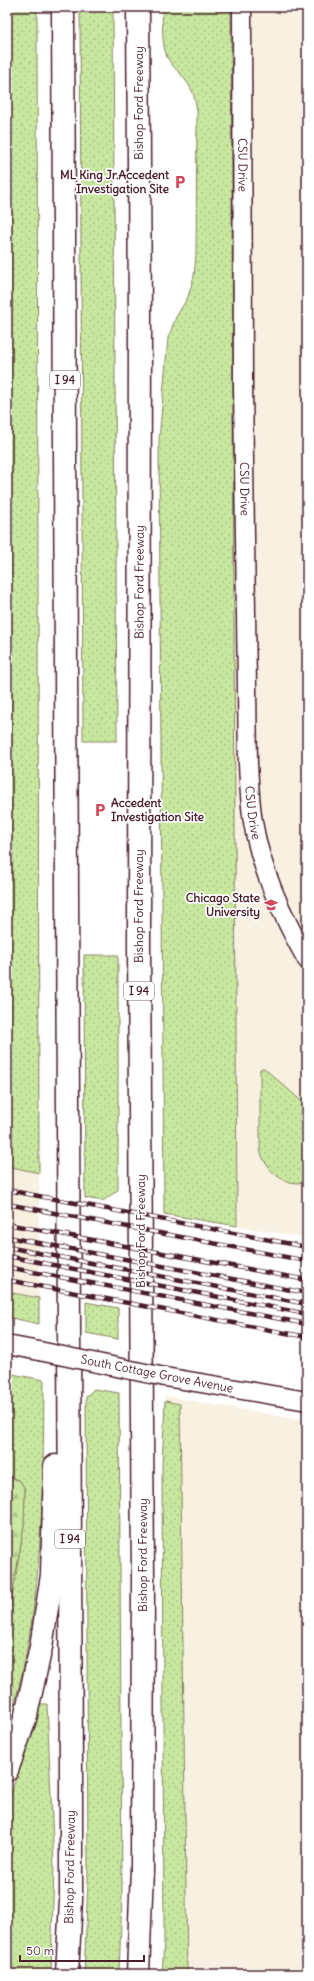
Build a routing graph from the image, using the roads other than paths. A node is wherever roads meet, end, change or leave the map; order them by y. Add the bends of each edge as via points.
1 (63, 7) edge
2 (138, 7) edge
3 (242, 7) edge
4 (307, 960) edge
5 (68, 1104) junction
6 (7, 1345) edge
7 (307, 1401) edge
8 (7, 1770) edge
9 (67, 1974) edge
10 (138, 1974) edge

1 - 5 highway, Bishop Ford Freeway / I 94
2 - 10 highway, Bishop Ford Freeway / I 94 via 143,1588 142,1869
3 - 4 street, CSU Drive via 248,764 253,821 262,863 278,903
5 - 8 highway via 54,1185 55,1493 52,1575 41,1647 27,1712
5 - 9 highway, Bishop Ford Freeway / I 94 via 71,1900
6 - 7 street, South Cottage Grove Avenue, bridge via 165,1377

